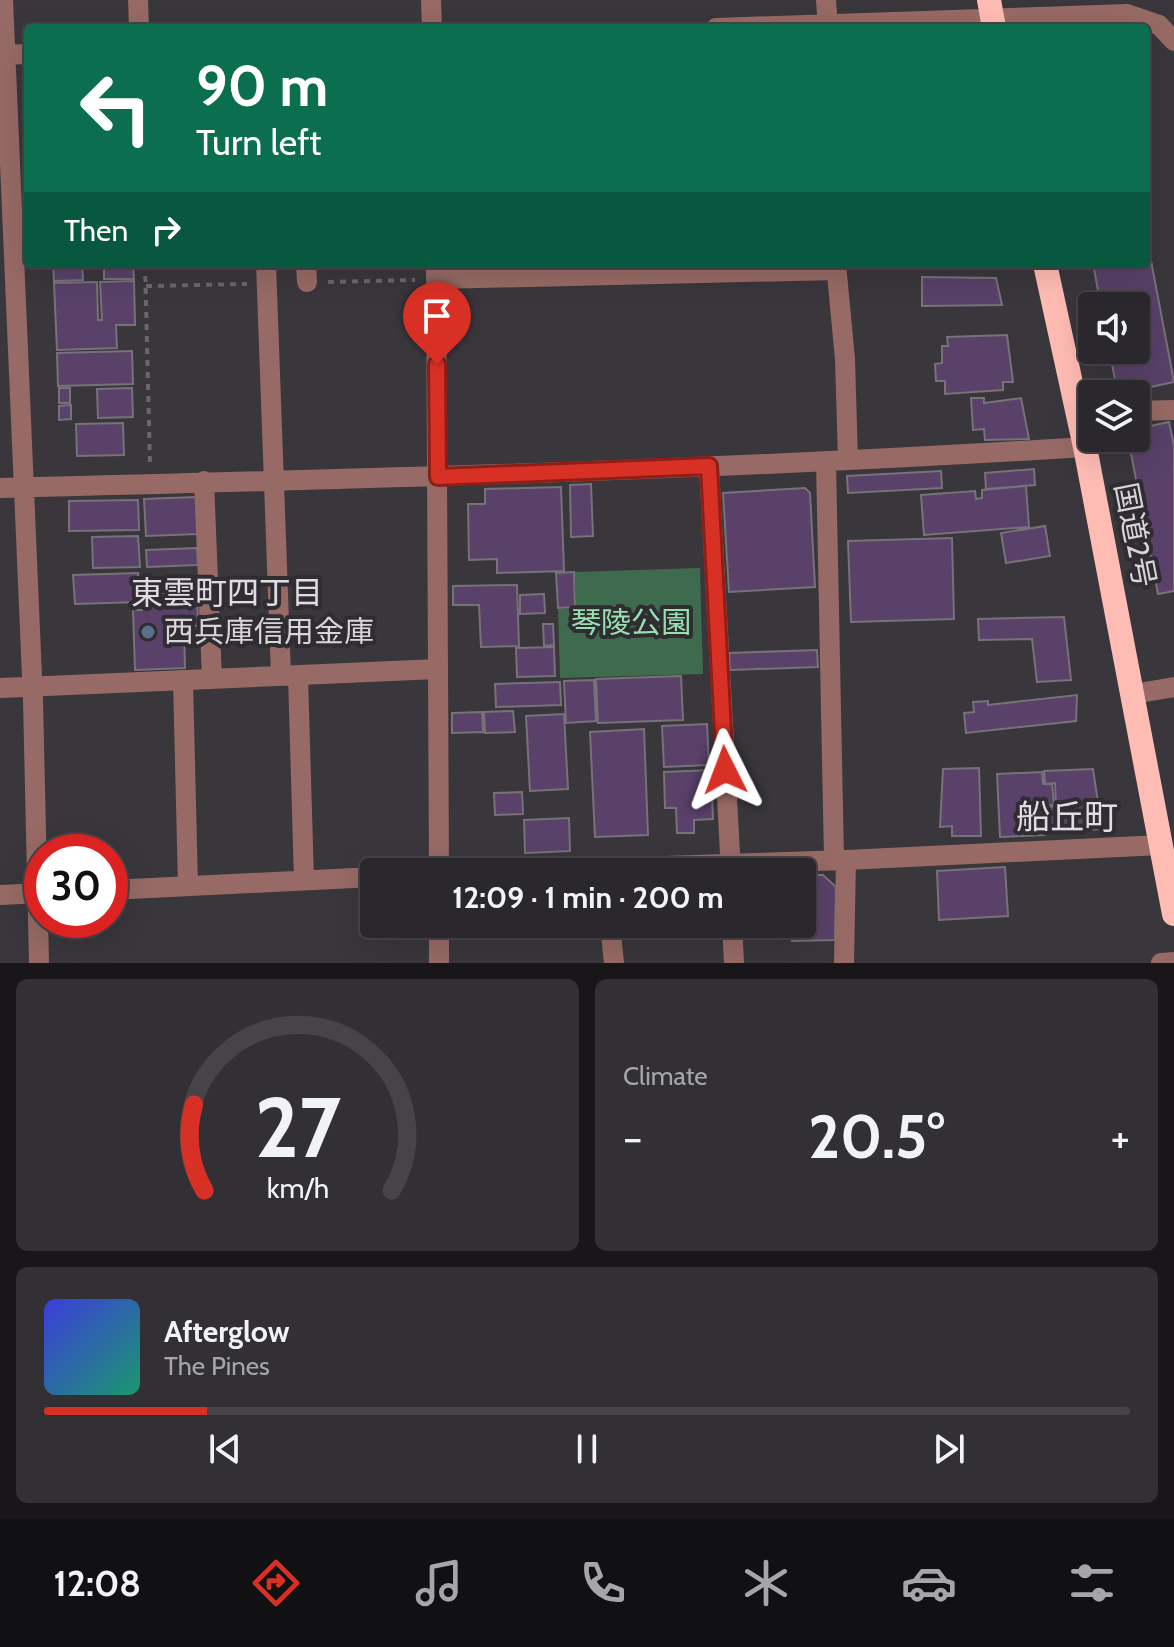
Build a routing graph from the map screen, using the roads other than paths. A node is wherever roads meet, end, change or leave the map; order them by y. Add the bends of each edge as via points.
1 (3, 0) edge
2 (138, 0) edge
3 (431, 0) edge
4 (826, 0) edge
5 (992, 16) edge
6 (139, 24) edge
7 (432, 24) edge
8 (828, 24) edge
9 (861, 24) edge
10 (1174, 41) edge
11 (24, 54) edge
12 (3, 55) edge
13 (266, 268) edge
14 (756, 268) edge
15 (836, 268) edge
16 (1046, 268) edge
17 (436, 272) edge
18 (8, 293) edge
19 (1078, 387) edge
20 (1174, 410) edge
21 (1150, 411) edge
22 (1078, 447) edge
23 (1086, 452) edge
24 (848, 460) junction
25 (826, 461) junction
26 (709, 466) junction
27 (438, 477) junction
28 (275, 480) junction
29 (204, 481) junction
30 (0, 488) edge
31 (24, 488) junction
32 (438, 669) junction
33 (290, 676) junction
34 (212, 679) junction
35 (183, 680) junction
36 (32, 687) junction
37 (1174, 687) edge
38 (0, 688) edge
39 (1133, 694) junction
40 (38, 834) edge
41 (1161, 845) junction
42 (439, 858) edge
43 (730, 858) edge
44 (840, 860) junction
45 (816, 862) edge
46 (1170, 870) edge
47 (360, 878) edge
48 (304, 880) junction
49 (188, 886) junction
50 (128, 889) edge
51 (24, 894) edge
52 (0, 895) edge
53 (1174, 914) edge
54 (39, 938) edge
55 (439, 938) edge
56 (611, 938) edge
57 (733, 938) edge
58 (1174, 962) edge
59 (39, 963) edge
60 (439, 963) edge
61 (614, 963) edge
62 (734, 963) edge
63 (844, 963) edge
64 (1161, 963) edge

1 - 12 street
2 - 6 street
3 - 7 street
4 - 8 street
5 - 9 street
5 - 10 street via 1127,14 1159,25
11 - 12 street
12 - 18 street
13 - 28 street
14 - 17 street
15 - 24 street
16 - 19 highway, 国道2号
17 - 27 street
18 - 31 street
20 - 21 street
22 - 24 street
23 - 39 highway, 国道2号
24 - 25 street
25 - 26 street
25 - 44 street
26 - 27 street
26 - 43 street
27 - 28 street
27 - 32 street
28 - 29 street
28 - 33 street
29 - 31 street
29 - 34 street
30 - 31 street
31 - 36 street
32 - 33 street
32 - 42 street
33 - 34 street
33 - 48 street
34 - 35 street
35 - 36 street
35 - 49 street
36 - 38 street
36 - 40 street
37 - 39 street
39 - 41 highway, 国道2号
41 - 44 street
41 - 46 highway, 国道2号
44 - 45 street
44 - 63 street
46 - 53 highway, 国道2号
47 - 48 street
48 - 49 street
49 - 50 street
51 - 52 street
54 - 59 street
55 - 60 street
56 - 61 street
57 - 62 street
58 - 64 street

